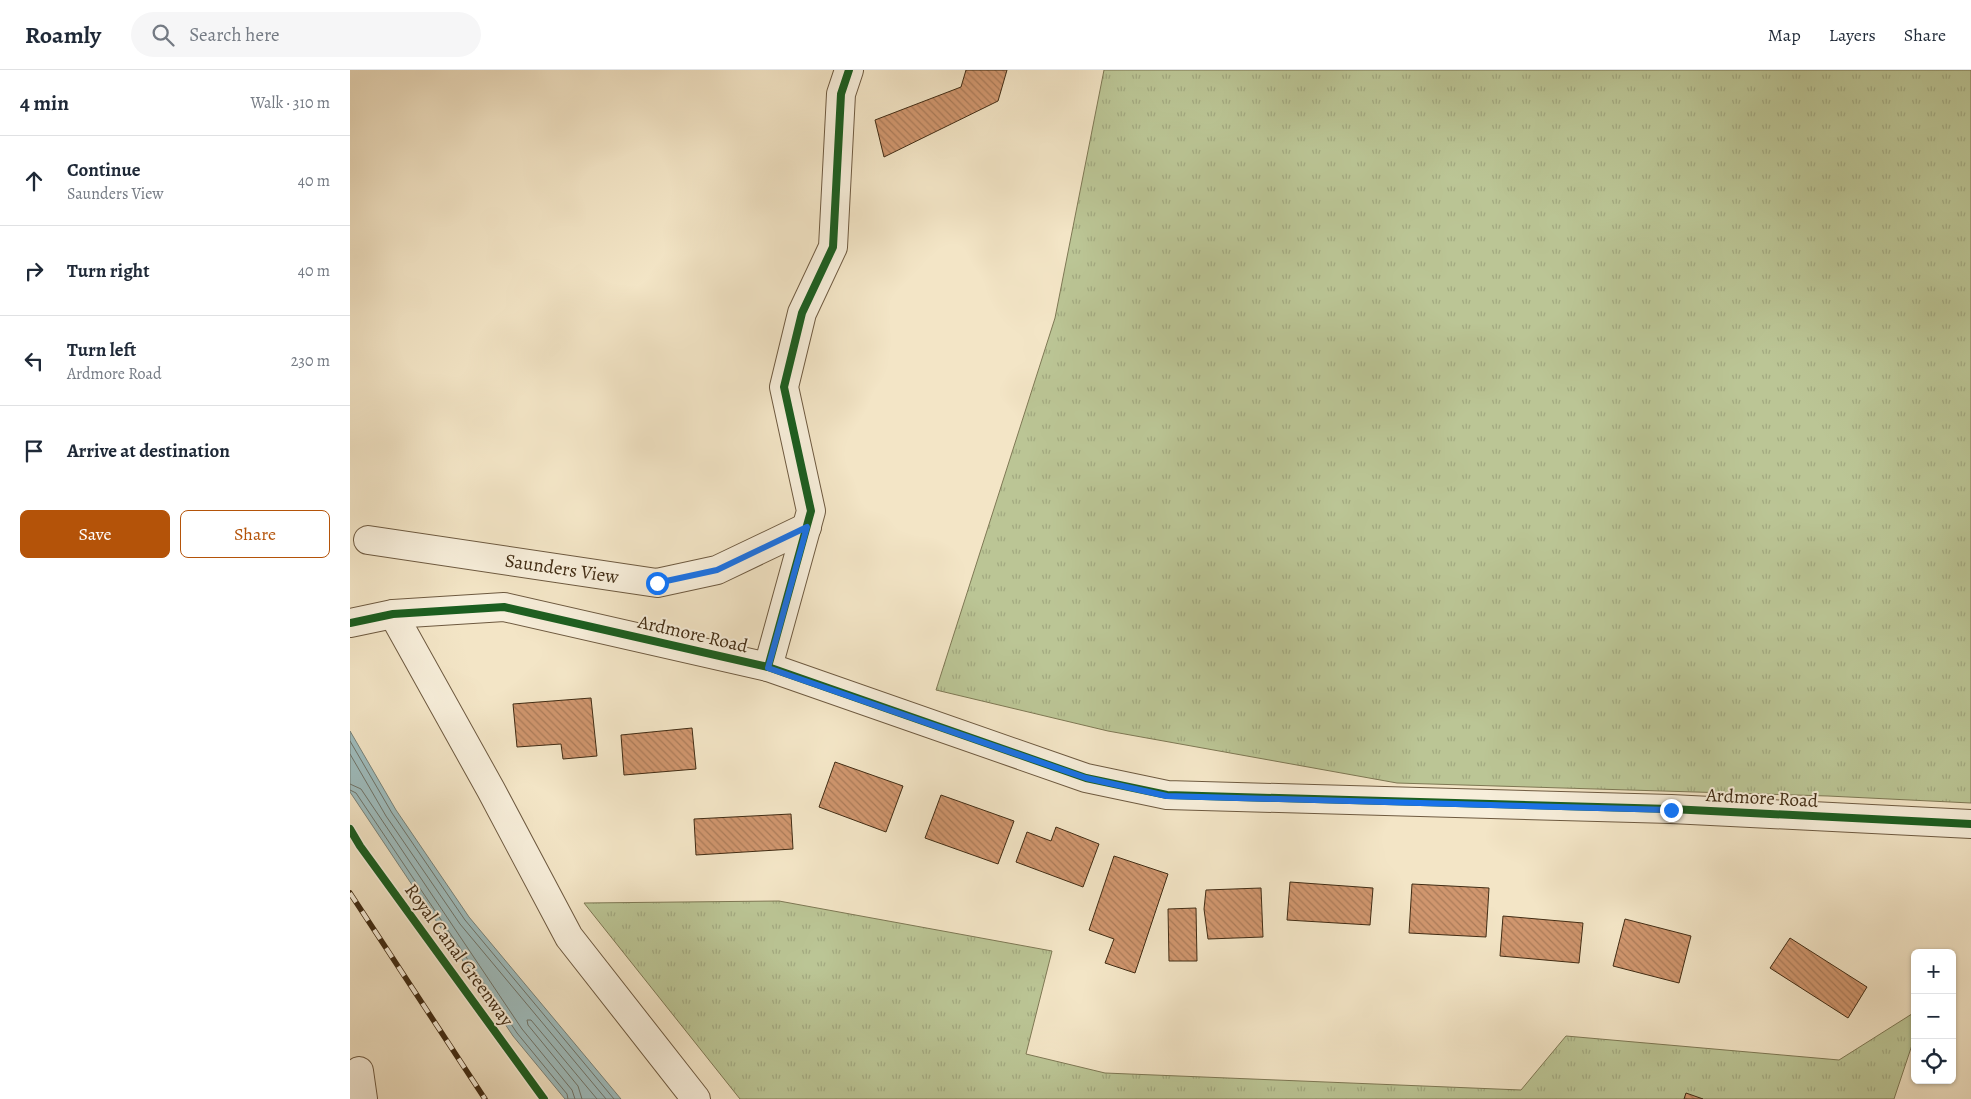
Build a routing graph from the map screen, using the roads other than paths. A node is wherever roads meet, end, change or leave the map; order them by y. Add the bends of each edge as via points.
1 (849, 70) edge
2 (807, 527) junction
3 (368, 540) dead end
4 (393, 614) junction
5 (350, 623) edge
6 (768, 668) junction
7 (1971, 824) edge
8 (360, 1071) dead end
9 (363, 1099) edge
10 (696, 1099) edge

1 - 2 street via 841,94 833,247 802,313 784,387 811,511
2 - 3 street, Saunders View via 717,570 657,583
2 - 6 street
4 - 5 street, Ardmore Road
4 - 6 street, Ardmore Road via 504,608
4 - 10 street via 492,790 569,937
6 - 7 street, Ardmore Road via 1086,778 1167,796 1671,810
8 - 9 street

